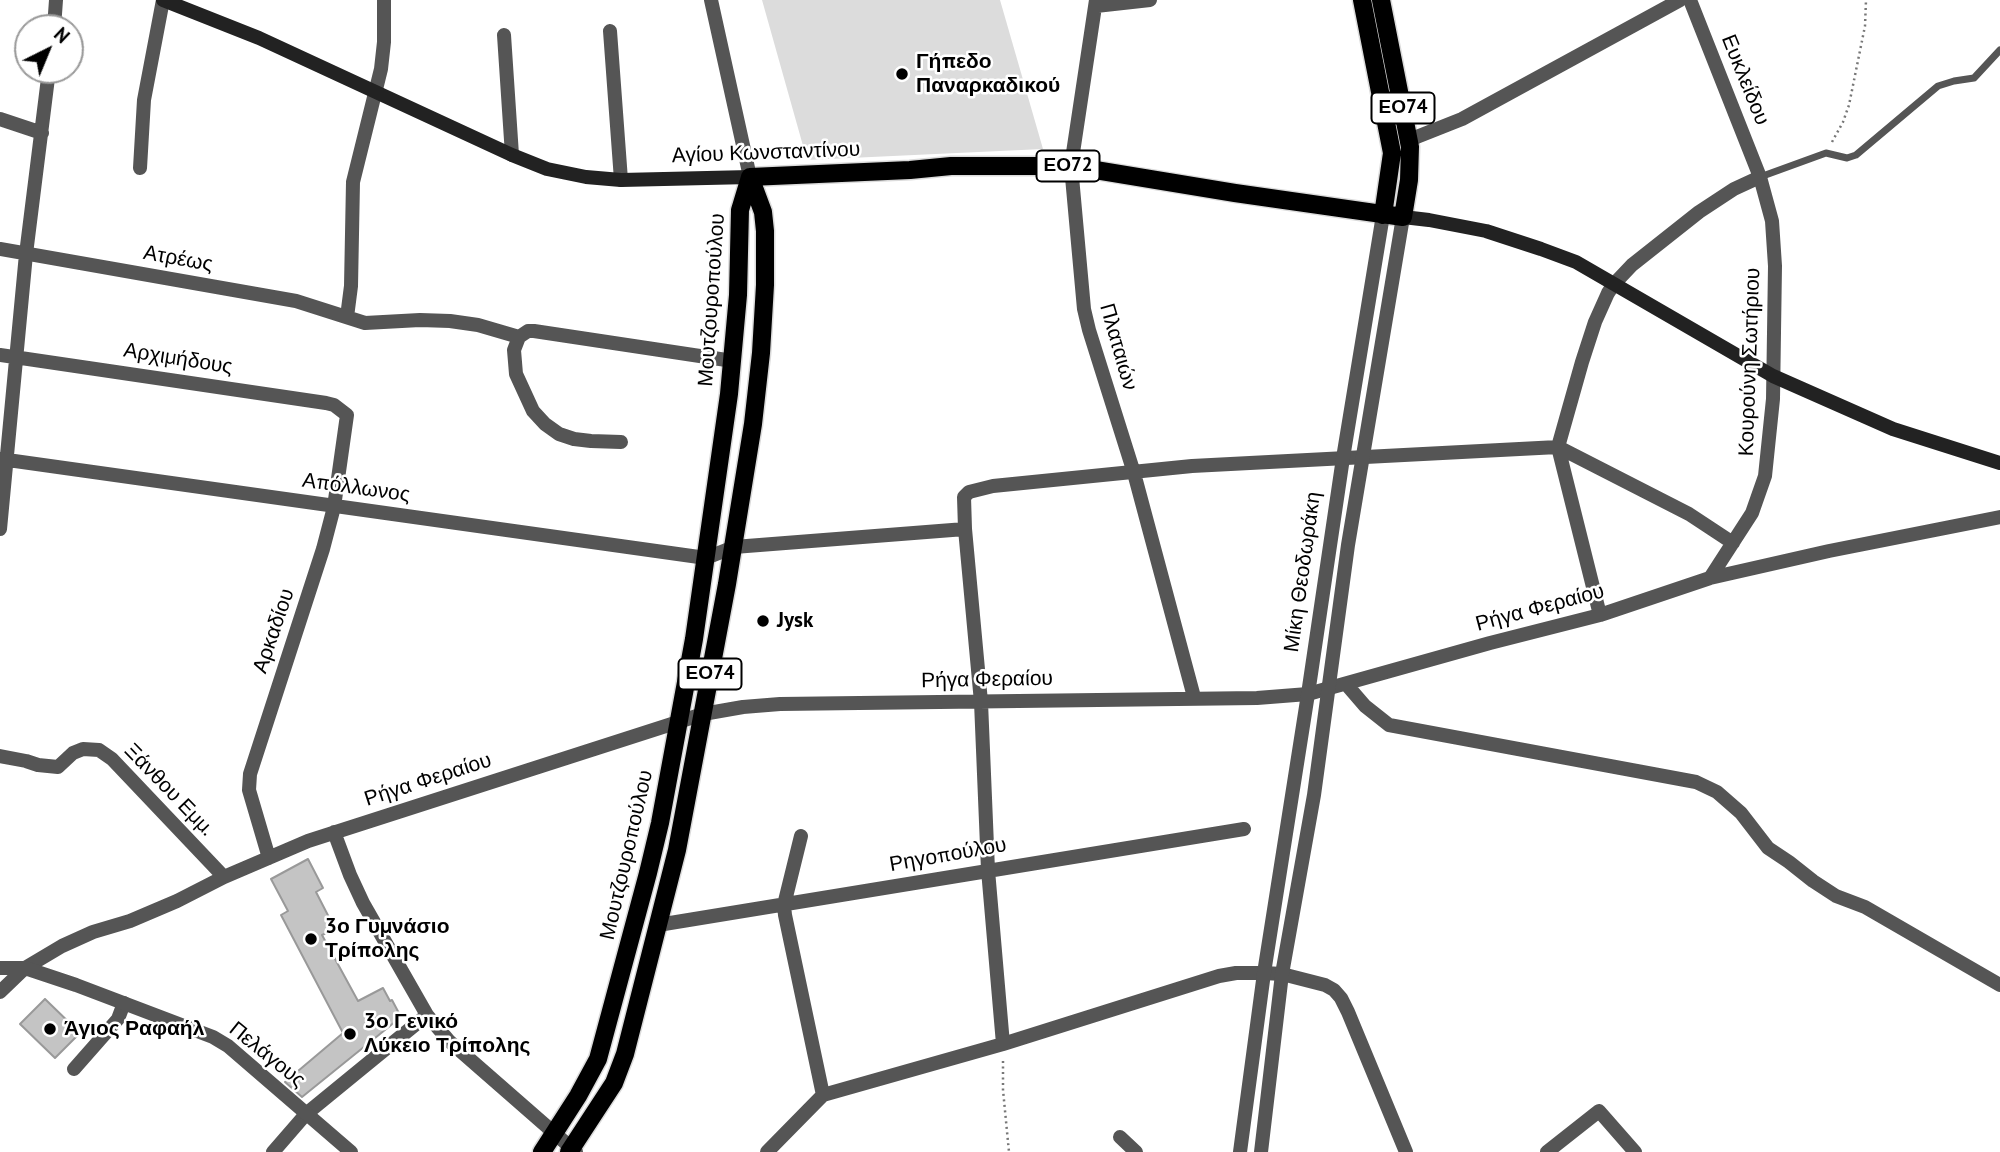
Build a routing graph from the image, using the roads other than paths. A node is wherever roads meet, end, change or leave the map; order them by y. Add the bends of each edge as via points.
1 (163, 0) edge
2 (384, 0) edge
3 (711, 0) edge
4 (1150, 0) edge
5 (1362, 0) edge
6 (1381, 0) edge
7 (1680, 0) edge
8 (1690, 0) edge
9 (1096, 3) edge
10 (610, 31) dead end
11 (505, 35) dead end
12 (2000, 50) edge
13 (47, 84) edge
14 (376, 92) junction
15 (0, 120) edge
16 (41, 133) junction
17 (1409, 140) junction
18 (512, 155) junction
19 (1070, 166) junction
20 (140, 168) dead end
21 (750, 177) junction
22 (1760, 177) junction
23 (621, 180) junction
24 (1383, 215) junction
25 (1403, 217) junction
26 (0, 249) edge
27 (26, 254) junction
28 (1614, 284) junction
29 (347, 317) junction
30 (519, 337) junction
31 (0, 355) edge
32 (17, 357) junction
33 (733, 361) junction
34 (1773, 376) junction
35 (347, 415) joint
36 (621, 442) dead end
37 (1558, 447) junction
38 (1363, 457) junction
39 (1342, 458) junction
40 (3, 460) edge
41 (2000, 463) edge
42 (1134, 473) junction
43 (334, 507) junction
44 (2000, 517) edge
45 (0, 529) edge
46 (965, 530) junction
47 (1733, 542) junction
48 (734, 547) junction
49 (706, 558) junction
50 (1710, 578) junction
51 (1600, 615) junction
52 (1346, 684) junction
53 (1328, 690) junction
54 (1308, 694) junction
55 (1194, 697) junction
56 (981, 702) junction
57 (703, 714) junction
58 (679, 723) junction
59 (0, 756) edge
60 (1244, 829) dead end
61 (334, 832) junction
62 (801, 836) dead end
63 (269, 858) junction
64 (988, 870) junction
65 (224, 877) junction
66 (784, 905) junction
67 (658, 925) junction
68 (0, 968) edge
69 (25, 968) junction
70 (1264, 972) junction
71 (1282, 974) junction
72 (2000, 985) edge
73 (0, 992) edge
74 (124, 1003) junction
75 (427, 1015) junction
76 (1003, 1044) junction
77 (74, 1069) dead end
78 (823, 1095) junction
79 (306, 1114) junction
80 (555, 1133) junction
81 (1120, 1137) dead end
82 (572, 1151) edge
83 (273, 1152) edge
84 (351, 1152) edge
85 (542, 1152) edge
86 (766, 1152) edge
87 (1136, 1152) edge
88 (1240, 1152) edge
89 (1261, 1152) edge
90 (1406, 1152) edge
91 (1547, 1152) edge
92 (1635, 1152) edge

1 - 14 main road, Αγίου Κωνσταντίνου
1 - 20 street via 144,100
2 - 14 street via 383,58
3 - 21 street
4 - 9 street
5 - 24 main road, Μίκη Θεοδωράκη / ΕΟ74 via 1392,153
6 - 17 main road, Μίκη Θεοδωράκη / ΕΟ74
7 - 17 street via 1462,119
8 - 22 street, Ευκλείδου
9 - 19 street, Πλαταιών
10 - 23 street
11 - 18 street
12 - 22 lane via 1974,78 1938,86 1856,155 1847,158 1826,153
13 - 16 street
14 - 18 main road, Αγίου Κωνσταντίνου
14 - 29 street via 353,182
15 - 16 street
16 - 27 street
17 - 25 main road, Μίκη Θεοδωράκη / ΕΟ74
18 - 23 main road, Αγίου Κωνσταντίνου via 565,174
19 - 21 main road, Αγίου Κωνσταντίνου / ΕΟ72 via 951,166
19 - 24 main road, Αγίου Κωνσταντίνου / ΕΟ72
19 - 42 street, Πλαταιών via 1088,330
21 - 23 main road, Αγίου Κωνσταντίνου
21 - 33 main road, Μουτζουροπούλου / ΕΟ74 via 740,210
21 - 48 main road, Μουτζουροπούλου / ΕΟ74 via 763,212 765,285 761,353
22 - 28 street via 1699,212
22 - 34 street, Κουρούνη Σωτήριου via 1774,240
24 - 25 main road, Αγίου Κωνσταντίνου / ΕΟ72
24 - 39 street, Μίκη Θεοδωράκη
25 - 28 main road, ΕΟ72 via 1486,232 1541,249
25 - 38 street, Μίκη Θεοδωράκη
26 - 27 street, Ατρέως
27 - 29 street, Ατρέως via 296,301
27 - 32 street
28 - 34 main road, ΕΟ72
28 - 37 street via 1595,322
29 - 30 street, Ατρέως via 365,323 450,321
30 - 33 street via 534,331
30 - 36 street via 514,350 516,374 533,411 545,425 574,439
31 - 32 street, Αρχιμήδους
32 - 35 street, Αρχιμήδους via 326,402
32 - 40 street
33 - 49 main road, Μουτζουροπούλου / ΕΟ74
34 - 41 main road, ΕΟ72 via 1893,429
34 - 47 street, Κουρούνη Σωτήριου via 1765,476 1752,513
35 - 43 street, Αρκαδίου
37 - 38 street
37 - 47 street via 1689,514
37 - 51 street
38 - 39 street
38 - 53 street, Μίκη Θεοδωράκη
39 - 42 street
39 - 54 street, Μίκη Θεοδωράκη
40 - 43 street, Απόλλωνος
40 - 45 street
42 - 46 street via 969,492 964,497
42 - 55 street, Πλαταιών
43 - 49 street, Απόλλωνος
43 - 63 street, Αρκαδίου via 250,774 250,790
44 - 50 street, Ρήγα Φεραίου
46 - 48 street
46 - 56 street
47 - 50 street, Κουρούνη Σωτήριου
48 - 49 street
48 - 57 main road, Μουτζουροπούλου / ΕΟ74
49 - 58 main road, Μουτζουροπούλου / ΕΟ74
50 - 51 street, Ρήγα Φεραίου
51 - 52 street, Ρήγα Φεραίου
52 - 53 street, Ρήγα Φεραίου
52 - 72 street via 1389,725 1696,782 1717,792 1741,813 1768,848 1813,881
53 - 54 street, Ρήγα Φεραίου
53 - 71 street, Μίκη Θεοδωράκη
54 - 55 street, Ρήγα Φεραίου
54 - 70 street, Μίκη Θεοδωράκη
55 - 56 street, Ρήγα Φεραίου
56 - 57 street, Ρήγα Φεραίου via 762,705
56 - 64 street
57 - 58 street, Ρήγα Φεραίου
57 - 67 main road, Μουτζουροπούλου / ΕΟ74
58 - 61 street, Ρήγα Φεραίου
58 - 80 main road, Μουτζουροπούλου / ΕΟ74 via 648,873 603,1041 590,1074
59 - 65 street, Ξάνθου Εμμ. via 58,767 73,753 99,750
60 - 64 street, Ρηγοπούλου
61 - 63 street, Ρήγα Φεραίου
61 - 75 street via 359,893
62 - 66 street
63 - 65 street, Ρήγα Φεραίου
64 - 66 street, Ρηγοπούλου
64 - 76 street
65 - 69 street, Ρήγα Φεραίου via 177,901 62,946
66 - 67 street, Ρηγοπούλου
66 - 78 street
67 - 82 main road, Μουτζουροπούλου / ΕΟ74 via 617,1077
68 - 69 street
69 - 73 street, Ρήγα Φεραίου
69 - 74 street, Πελάγους
70 - 71 street
70 - 76 street via 1202,980
70 - 88 street, Μίκη Θεοδωράκη
71 - 89 street, Μίκη Θεοδωράκη
71 - 90 street via 1325,985 1341,998
74 - 77 street via 118,1019
74 - 79 street, Πελάγους via 228,1046
75 - 79 street
75 - 80 street via 449,1041
76 - 78 street
78 - 86 street
79 - 83 street
79 - 84 street, Πελάγους
80 - 82 street
80 - 85 main road, Μουτζουροπούλου / ΕΟ74
81 - 87 street
91 - 92 street via 1599,1111

